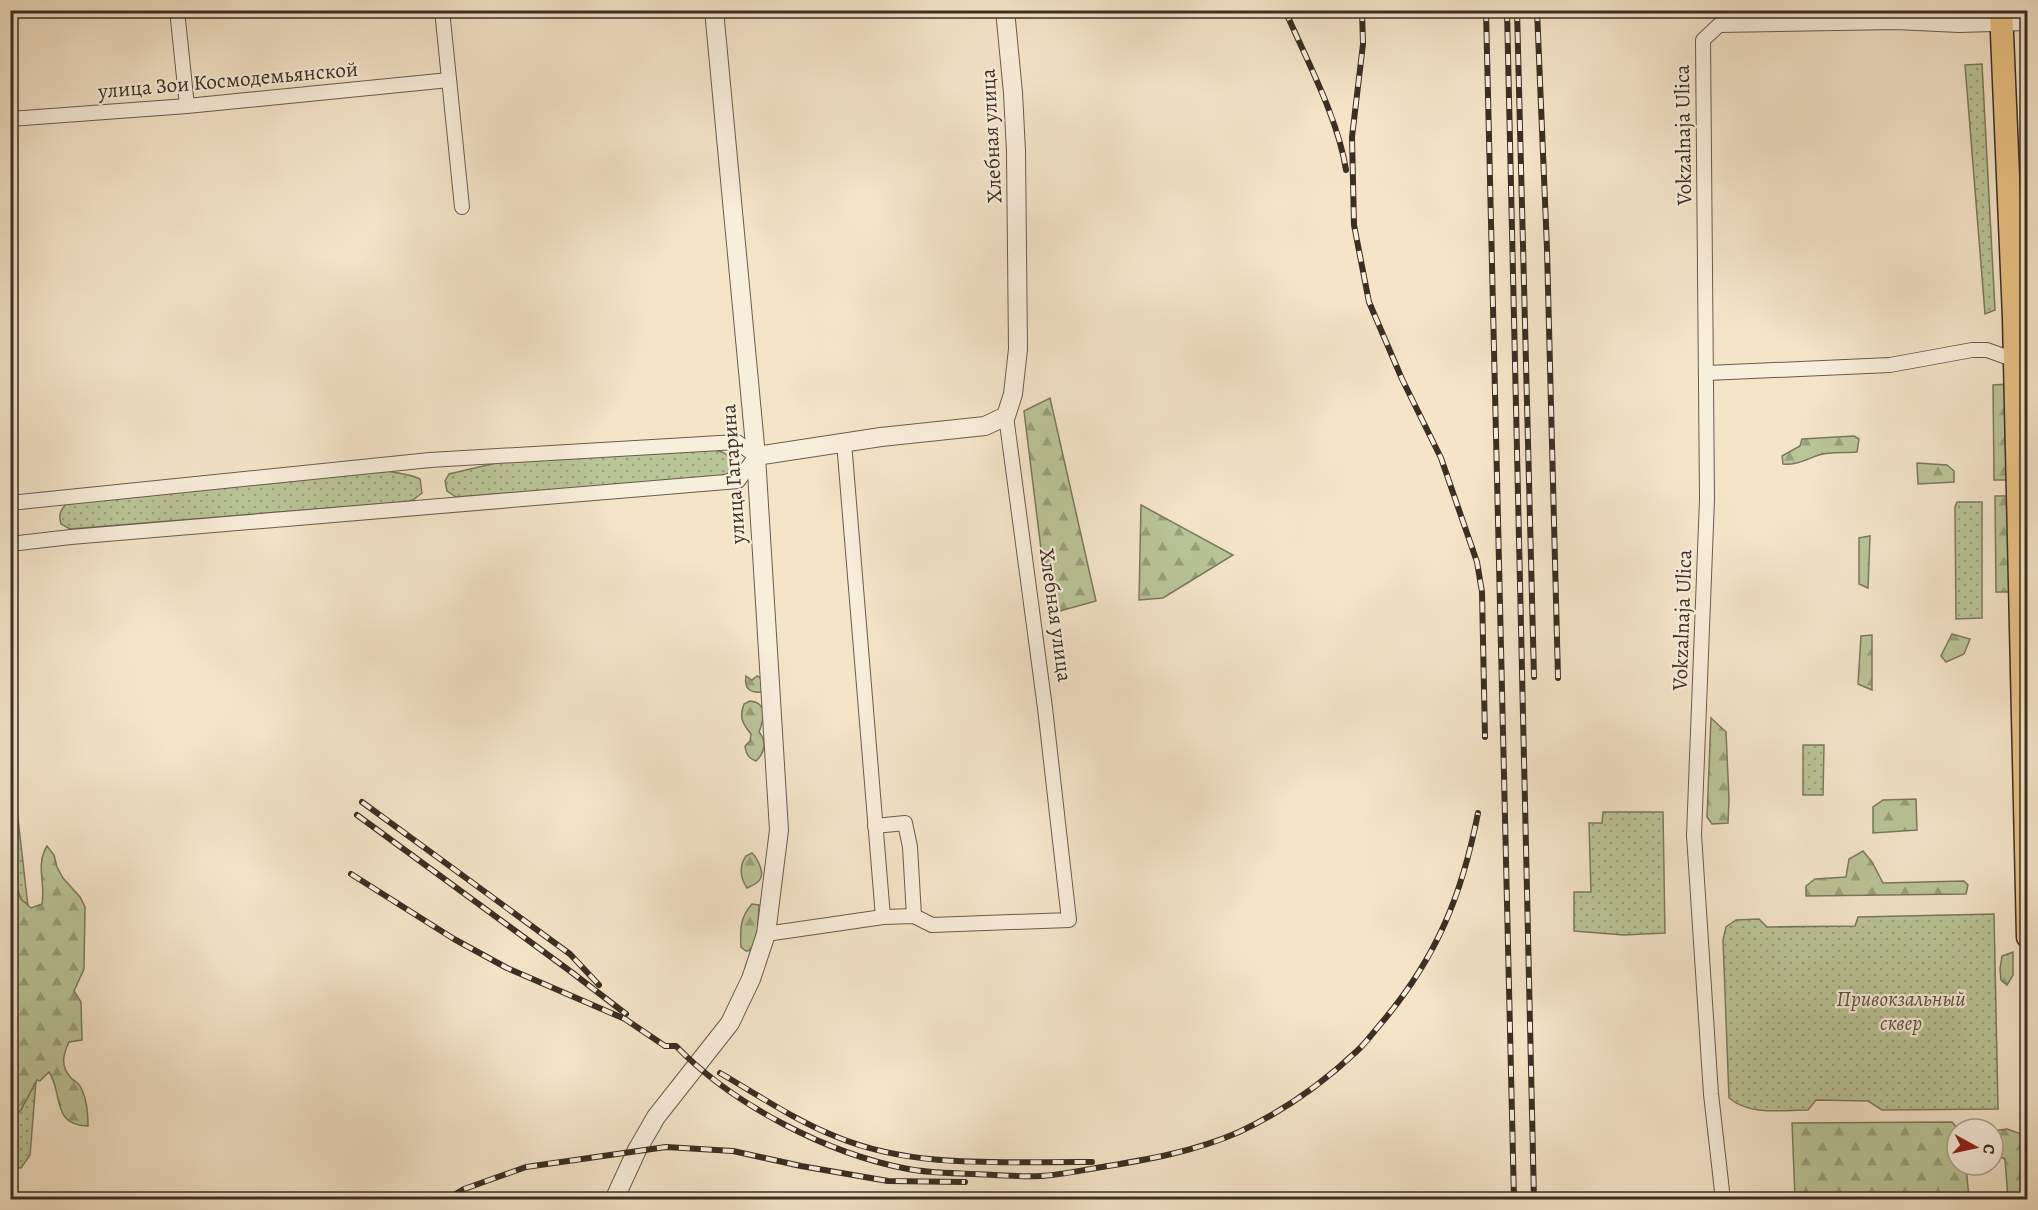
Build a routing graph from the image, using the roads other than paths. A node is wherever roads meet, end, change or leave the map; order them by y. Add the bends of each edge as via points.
1 (177, 10) edge
2 (442, 10) edge
3 (714, 10) edge
4 (1005, 10) edge
5 (2001, 17) edge
6 (2028, 23) edge
7 (448, 80) junction
8 (187, 106) junction
9 (10, 119) edge
10 (462, 207) dead end
11 (2021, 360) edge
12 (1707, 373) junction
13 (1006, 416) junction
14 (844, 442) junction
15 (756, 456) junction
16 (10, 502) edge
17 (10, 544) edge
18 (875, 826) junction
19 (914, 916) junction
20 (883, 917) junction
21 (766, 933) junction
22 (2028, 937) edge
23 (614, 1200) edge
24 (1723, 1200) edge

1 - 8 street
2 - 7 street
3 - 15 street, улица Гагарина
4 - 13 street, Хлебная улица via 1016,152 1018,349 1015,387
5 - 6 street
5 - 11 main road
5 - 12 street, Vokzalnaja Ulica via 1941,25 1719,25 1703,40
7 - 8 street, улица Зои Космодемьянской
7 - 10 street
8 - 9 street, улица Зои Космодемьянской
11 - 12 street via 1972,350 1890,365
11 - 22 main road
12 - 24 street, Vokzalnaja Ulica via 1703,645 1694,835 1711,1094
13 - 14 street via 985,426
13 - 19 street, Хлебная улица via 1069,920 932,925
14 - 15 street
14 - 18 street
15 - 16 street via 736,442 466,458
15 - 17 street via 738,481
15 - 21 street, улица Гагарина via 779,830
18 - 19 street via 905,823
18 - 20 street
19 - 20 street, Хлебная улица
20 - 21 street, Хлебная улица
21 - 23 street, улица Гагарина via 751,980 729,1023 656,1117

